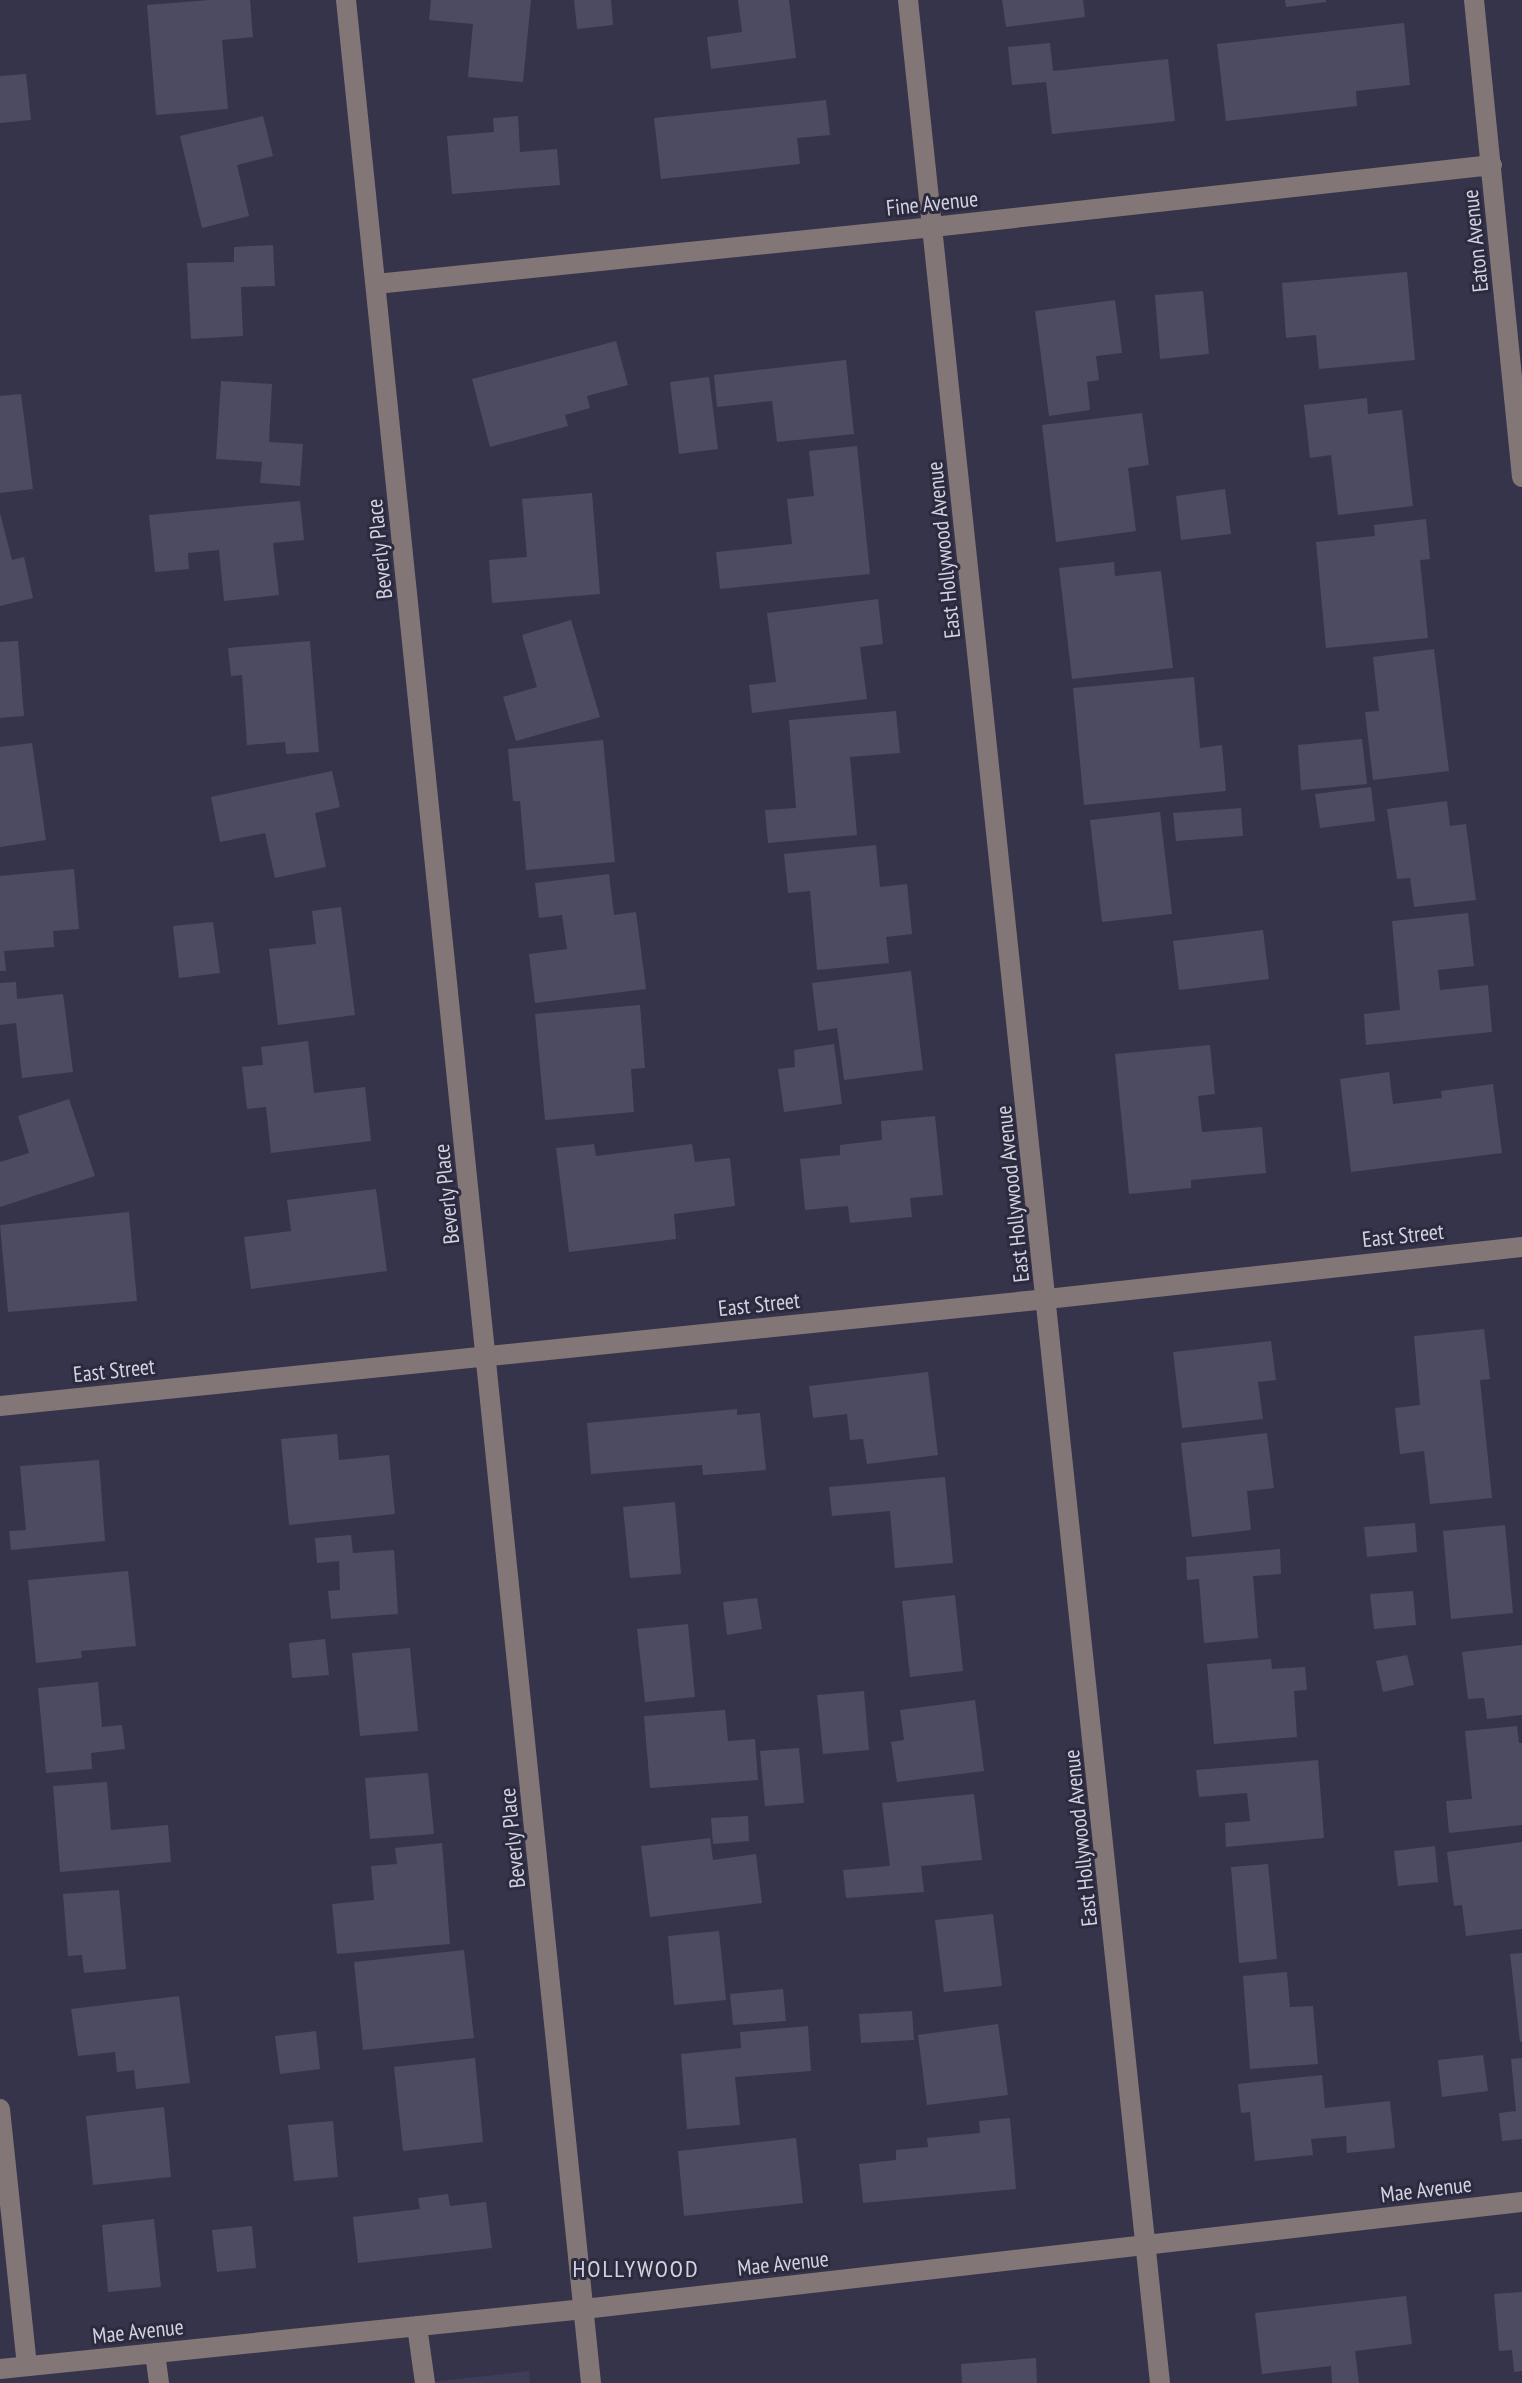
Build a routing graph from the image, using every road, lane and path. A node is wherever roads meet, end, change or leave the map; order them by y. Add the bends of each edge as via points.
1 (346, 0) edge
2 (908, 0) edge
3 (1474, 0) edge
4 (1492, 165) junction
5 (933, 227) junction
6 (376, 284) junction
7 (1522, 477) edge
8 (1522, 1247) edge
9 (1047, 1299) junction
10 (486, 1356) junction
11 (0, 1406) edge
12 (0, 2109) edge
13 (1522, 2202) edge
14 (1147, 2247) junction
15 (584, 2309) junction
16 (417, 2326) junction
17 (155, 2353) junction
18 (27, 2366) junction
19 (0, 2369) edge
20 (159, 2383) edge
21 (425, 2383) edge
22 (591, 2383) edge
23 (1160, 2383) edge

1 - 6 street, Beverly Place
2 - 5 street, East Hollywood Avenue
3 - 4 street, Eaton Avenue
4 - 5 street, Fine Avenue
4 - 7 street, Eaton Avenue
5 - 6 street, Fine Avenue
5 - 9 street, East Hollywood Avenue
6 - 10 street, Beverly Place
8 - 9 street, East Street
9 - 10 street, East Street
9 - 14 street, East Hollywood Avenue
10 - 11 street, East Street
10 - 15 street, Beverly Place
12 - 18 street
13 - 14 street, Mae Avenue
14 - 15 street, Mae Avenue
14 - 23 street, East Hollywood Avenue
15 - 16 street, Mae Avenue
15 - 22 street, Beverly Place
16 - 17 street, Mae Avenue
16 - 21 street
17 - 18 street, Mae Avenue
17 - 20 street
18 - 19 street, Mae Avenue

